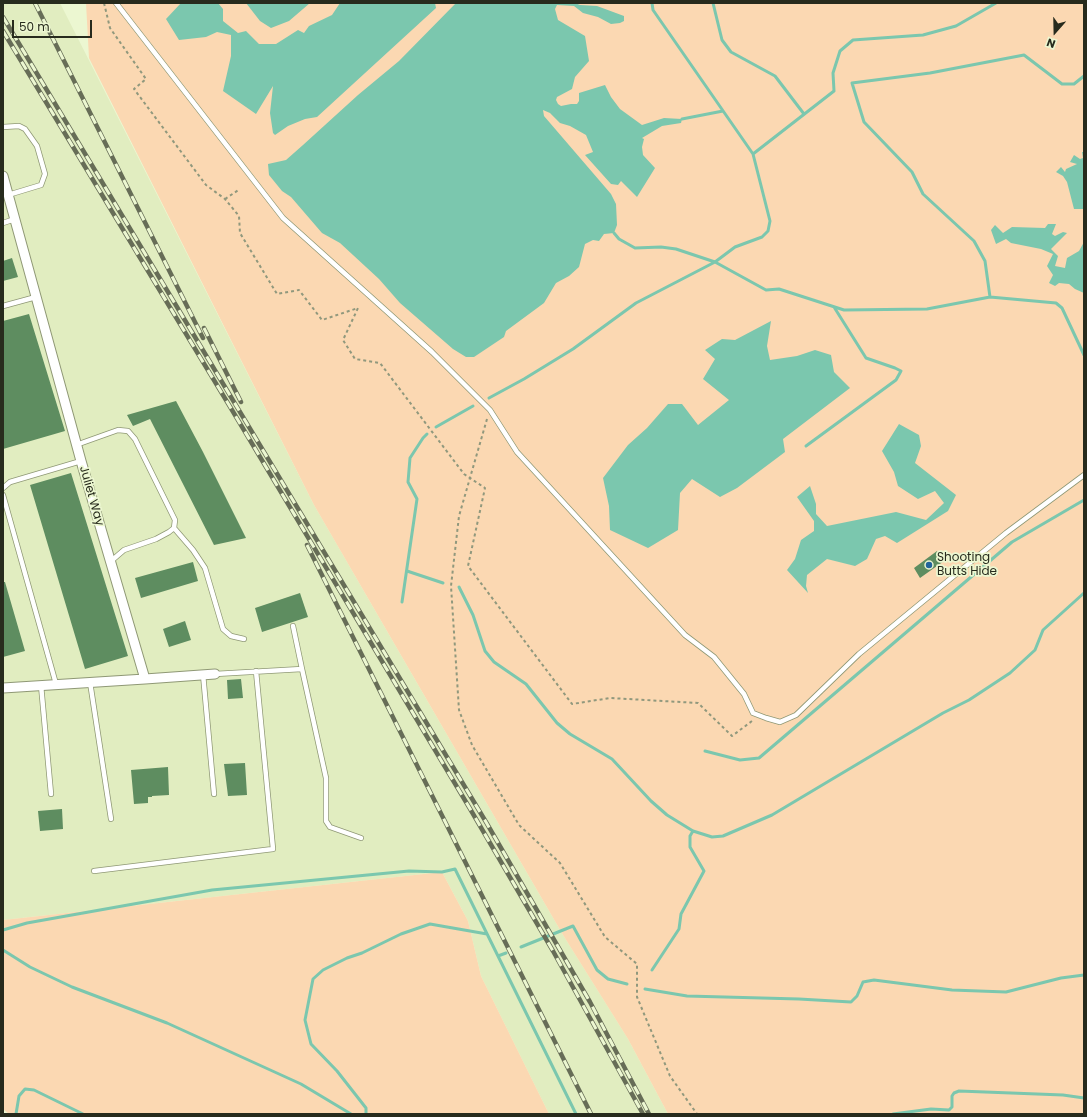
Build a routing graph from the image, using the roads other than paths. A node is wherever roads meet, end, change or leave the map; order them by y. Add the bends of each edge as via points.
1 (116, 3) edge
2 (3, 127) edge
3 (3, 176) edge
4 (8, 195) junction
5 (15, 219) junction
6 (3, 223) edge
7 (36, 297) junction
8 (3, 306) edge
9 (76, 445) junction
10 (81, 461) junction
11 (1084, 475) edge
12 (3, 488) edge
13 (3, 495) edge
14 (174, 528) junction
15 (110, 562) junction
16 (293, 626) dead end
17 (244, 639) dead end
18 (302, 669) junction
19 (256, 671) junction
20 (203, 674) junction
21 (215, 674) joint
22 (145, 679) junction
23 (90, 682) junction
24 (56, 684) junction
25 (41, 685) junction
26 (3, 688) edge
27 (51, 794) dead end
28 (214, 794) dead end
29 (111, 819) dead end
30 (361, 838) dead end
31 (94, 871) dead end

1 - 11 lane via 283,218 432,352 490,410 517,452 685,635 714,657 744,694 753,713 780,722 796,715 859,654 1006,533
2 - 4 lane via 19,126 25,129 37,146 45,174 41,185
3 - 4 street, Juliet Way
4 - 5 street, Juliet Way
5 - 6 lane
5 - 7 street, Juliet Way
7 - 8 lane
7 - 9 street, Juliet Way
9 - 10 street, Juliet Way
9 - 14 lane via 118,430 128,431 135,439 175,520
10 - 12 lane via 10,482
10 - 15 street, Juliet Way
13 - 24 lane
14 - 15 lane via 156,539 124,550
14 - 17 lane via 205,568 223,629 231,636
15 - 22 street, Juliet Way
16 - 18 lane
18 - 19 lane
18 - 30 lane via 326,778 326,821 330,827
19 - 21 lane
19 - 31 lane via 273,849
20 - 21 street
20 - 22 street
20 - 28 lane
22 - 23 street
23 - 24 street
23 - 29 lane
24 - 25 street
25 - 26 street
25 - 27 lane

